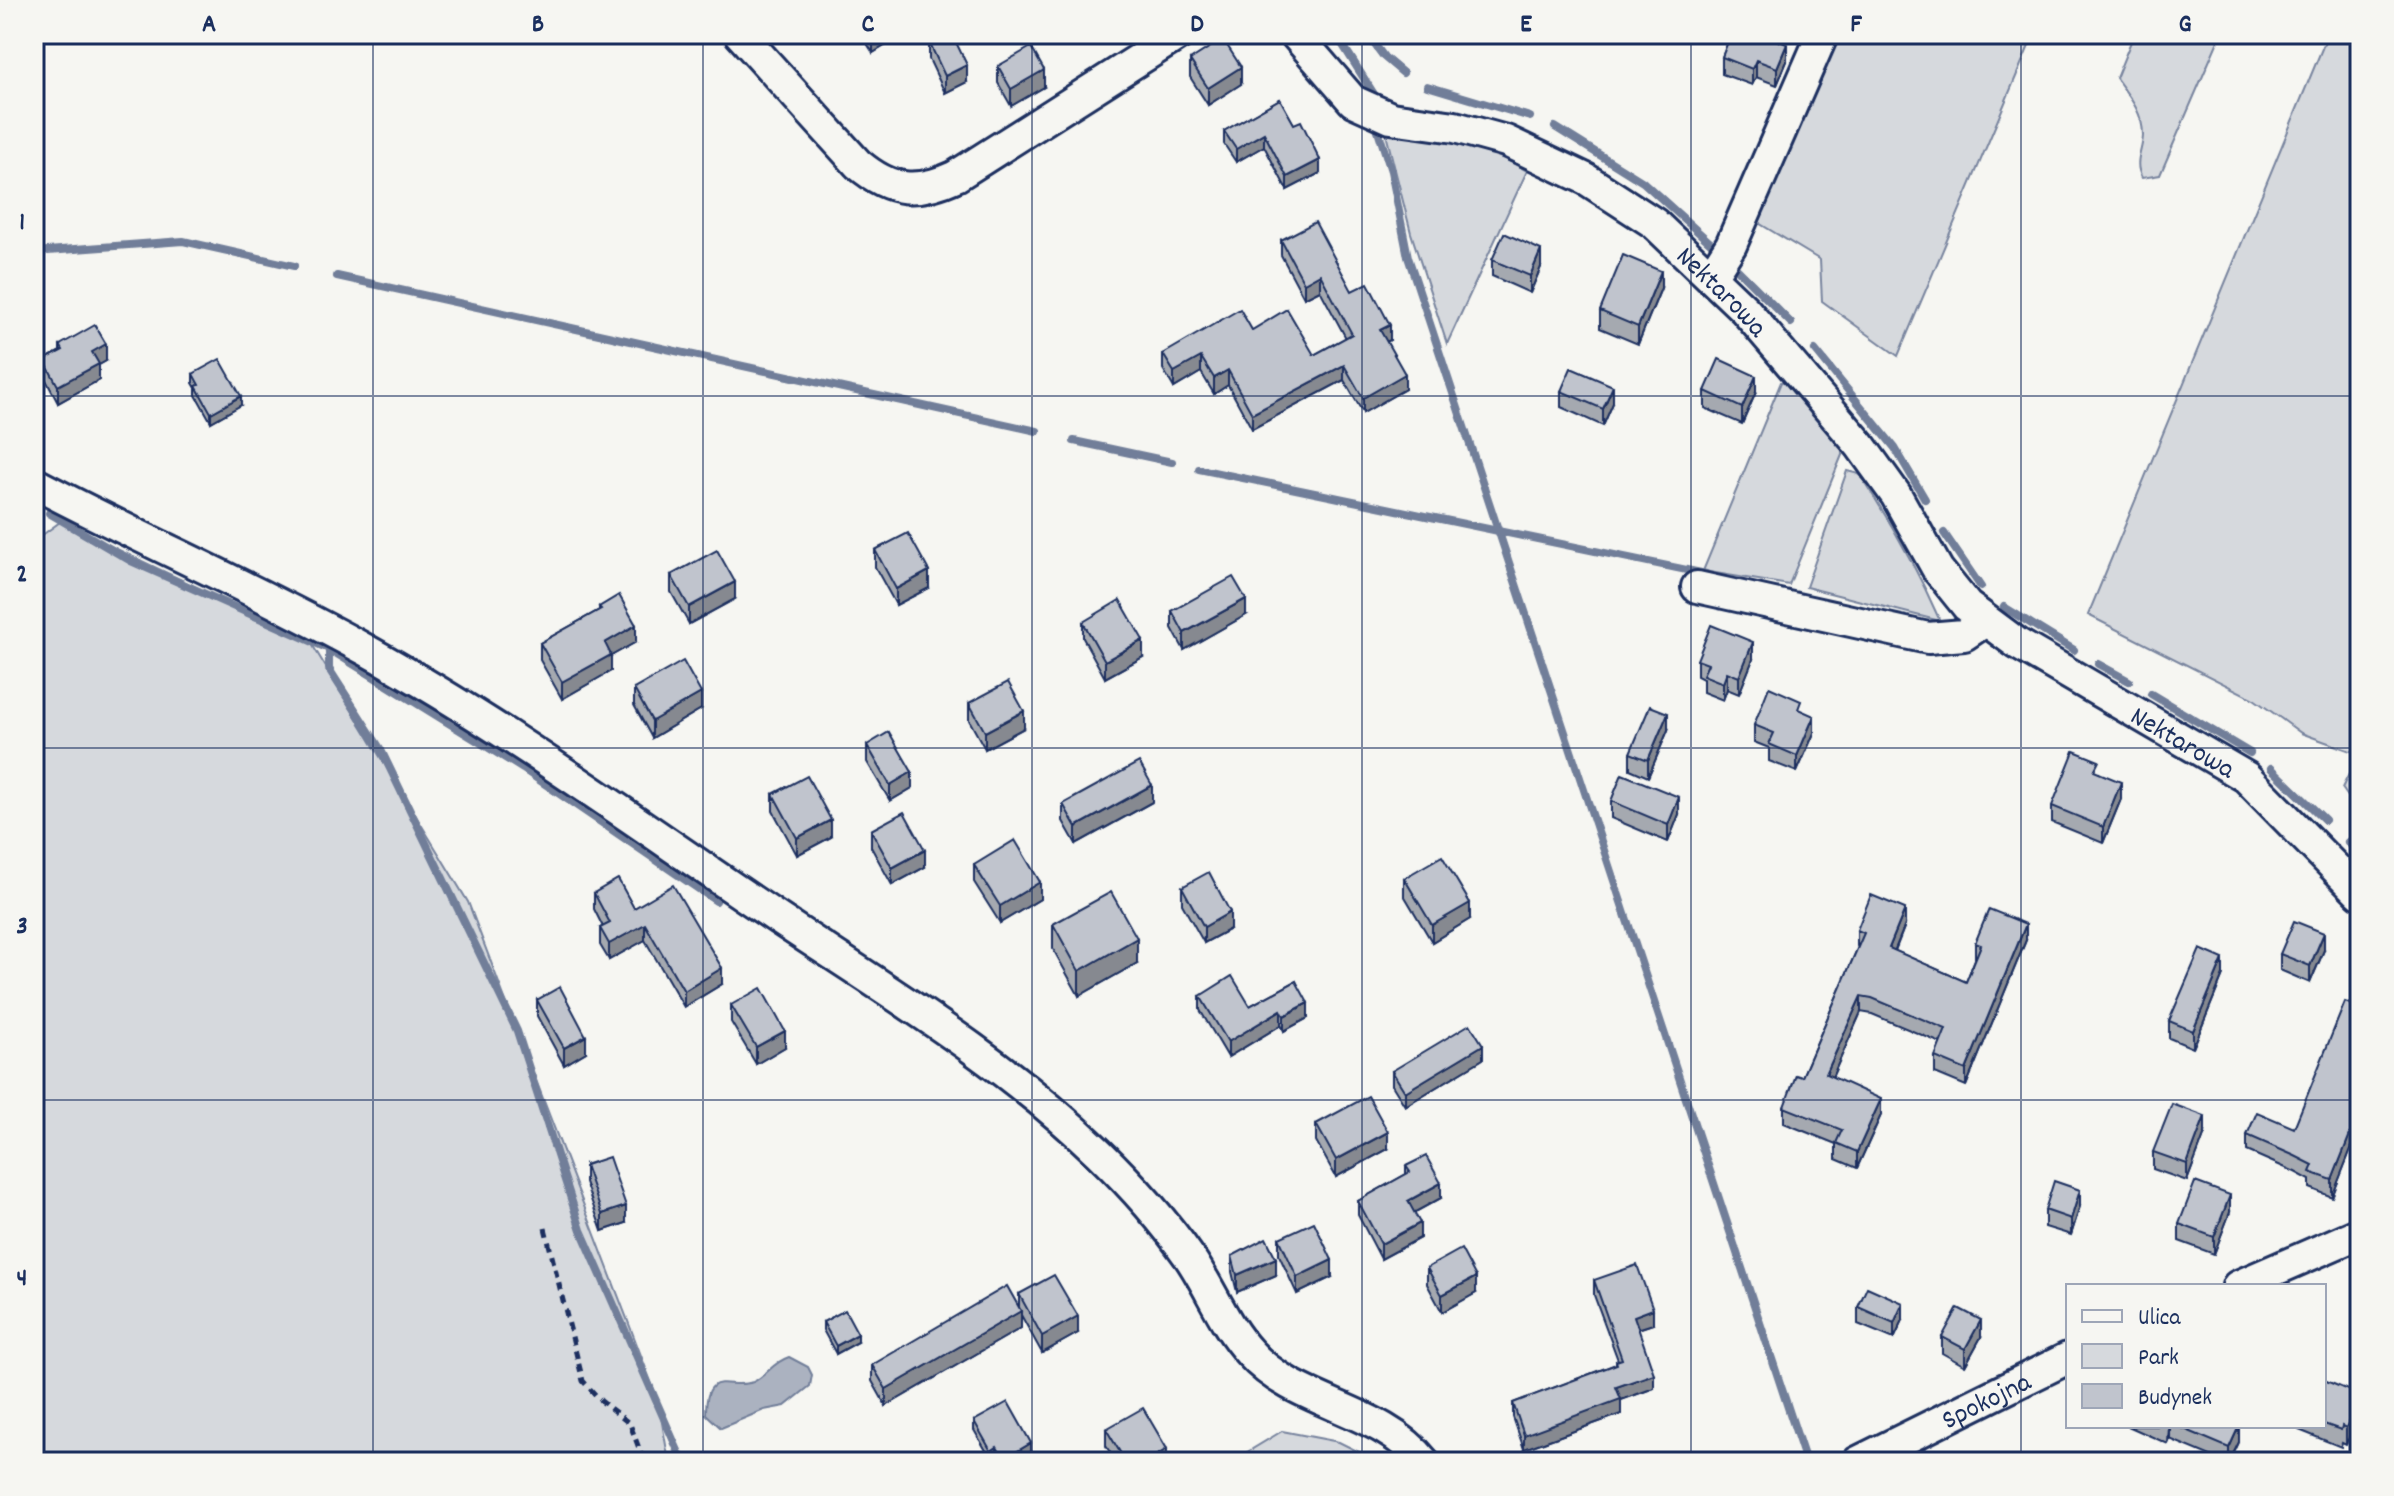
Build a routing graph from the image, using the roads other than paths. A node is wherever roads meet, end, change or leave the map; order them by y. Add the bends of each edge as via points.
1 (740, 34) edge
2 (1179, 34) edge
3 (1295, 34) edge
4 (1821, 38) dead end
5 (1712, 275) junction
6 (34, 483) edge
7 (1697, 587) dead end
8 (1985, 621) junction
9 (2360, 893) edge
10 (2360, 1233) edge
11 (2243, 1284) edge
12 (2066, 1359) edge
13 (1424, 1462) edge
14 (1858, 1462) edge

1 - 2 street via 858,164 904,190 956,176
3 - 5 street, Nektarowa via 1353,101 1391,118 1490,135 1554,163 1632,207
4 - 5 street via 1731,245
5 - 8 street, Nektarowa via 1867,453 1938,570
6 - 13 street via 415,678 939,1025 1043,1102 1133,1188 1190,1258 1253,1357 1289,1382 1374,1423
7 - 8 street via 1928,638 1964,635
8 - 9 street, Nektarowa via 2246,777
10 - 11 street
12 - 14 street, Spokojna

